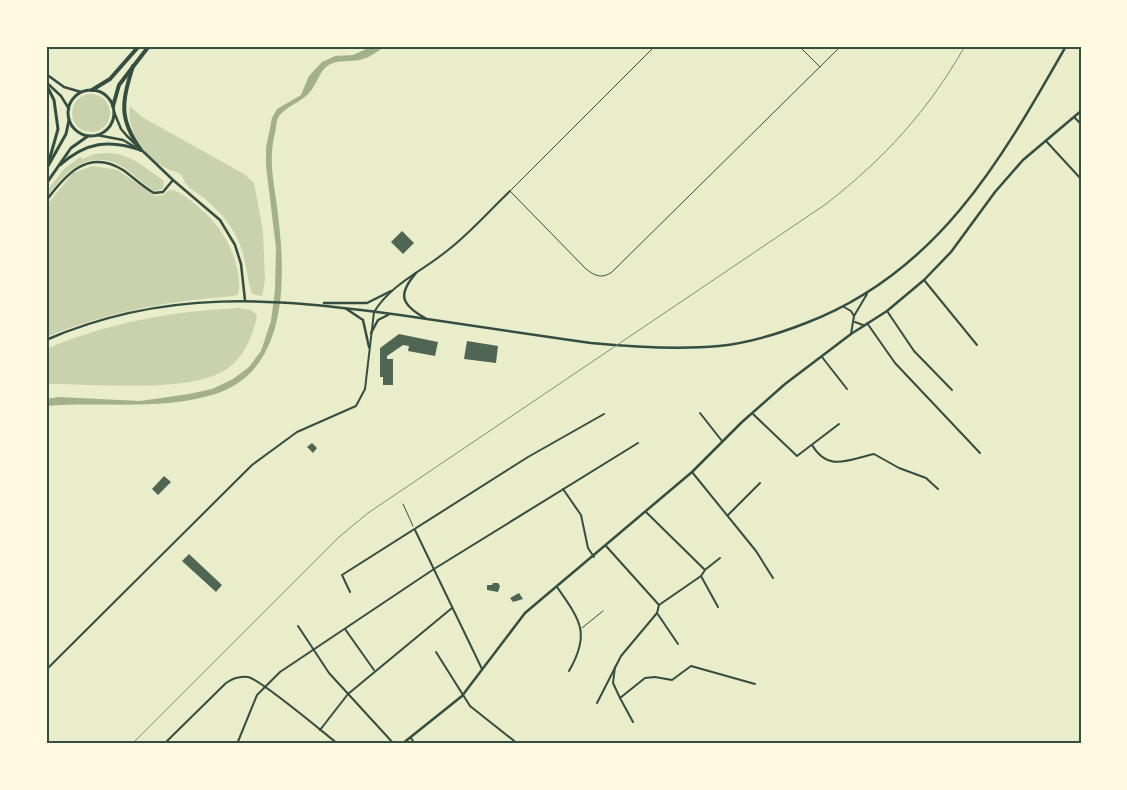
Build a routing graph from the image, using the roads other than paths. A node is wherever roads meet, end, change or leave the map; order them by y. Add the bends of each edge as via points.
1 (139, 46) edge
2 (149, 46) edge
3 (655, 46) edge
4 (799, 46) edge
5 (841, 46) edge
6 (1066, 46) edge
7 (133, 66) junction
8 (821, 68) junction
9 (47, 75) edge
10 (46, 83) edge
11 (92, 90) junction
12 (82, 92) junction
13 (113, 106) junction
14 (69, 109) junction
15 (1081, 111) edge
16 (114, 112) junction
17 (1074, 117) junction
18 (69, 119) junction
19 (1081, 124) edge
20 (97, 135) junction
21 (89, 136) junction
22 (1046, 141) junction
23 (141, 150) junction
24 (60, 165) junction
25 (47, 169) edge
26 (1081, 179) edge
27 (173, 180) junction
28 (46, 184) edge
29 (510, 191) junction
30 (46, 200) edge
31 (416, 273) junction
32 (924, 280) junction
33 (391, 291) junction
34 (867, 294) junction
35 (245, 300) junction
36 (319, 304) junction
37 (339, 306) junction
38 (844, 307) junction
39 (887, 311) junction
40 (374, 312) junction
41 (392, 314) junction
42 (854, 316) junction
43 (426, 318) junction
44 (855, 322) junction
45 (867, 323) junction
46 (863, 326) junction
47 (371, 333) junction
48 (851, 334) junction
49 (46, 340) edge
50 (977, 345) dead end
51 (369, 347) junction
52 (821, 356) junction
53 (847, 389) dead end
54 (952, 390) dead end
55 (700, 413) dead end
56 (752, 413) junction
57 (604, 414) dead end
58 (839, 424) dead end
59 (722, 442) junction
60 (638, 443) dead end
61 (812, 445) junction
62 (980, 453) dead end
63 (692, 472) junction
64 (760, 483) dead end
65 (938, 489) dead end
66 (564, 490) junction
67 (646, 512) junction
68 (728, 516) junction
69 (415, 530) junction
70 (606, 546) junction
71 (594, 557) junction
72 (720, 558) dead end
73 (434, 569) junction
74 (706, 570) junction
75 (702, 576) junction
76 (773, 578) dead end
77 (557, 587) junction
78 (350, 592) dead end
79 (659, 605) junction
80 (718, 606) dead end
81 (452, 608) junction
82 (603, 611) dead end
83 (657, 613) junction
84 (298, 626) dead end
85 (582, 628) junction
86 (345, 629) junction
87 (678, 644) dead end
88 (313, 650) junction
89 (436, 652) dead end
90 (615, 667) junction
91 (482, 669) junction
92 (46, 670) edge
93 (375, 670) junction
94 (569, 671) dead end
95 (755, 684) dead end
96 (265, 688) junction
97 (348, 694) junction
98 (462, 696) junction
99 (620, 698) junction
100 (597, 703) dead end
101 (633, 722) dead end
102 (320, 730) junction
103 (410, 738) junction
104 (164, 744) edge
105 (237, 744) edge
106 (338, 744) edge
107 (394, 744) edge
108 (402, 744) edge
109 (415, 744) edge
110 (518, 744) edge

1 - 11 highway via 110,79
2 - 7 highway
3 - 29 lane
4 - 8 lane
5 - 8 lane
6 - 34 street via 1036,100 970,198 933,240
7 - 13 highway via 119,85
7 - 23 highway via 124,98 124,118 130,135
8 - 29 lane via 604,277 586,269
9 - 12 street via 64,87
10 - 14 street via 62,96
10 - 25 main road via 54,100 58,129
11 - 12 main road
11 - 13 main road via 105,94
12 - 14 main road via 73,99
13 - 16 main road
14 - 18 main road
15 - 17 street
16 - 20 main road via 110,126
16 - 23 street via 121,129
17 - 19 street
17 - 22 street
18 - 21 main road via 78,132
18 - 25 main road via 66,134
20 - 21 main road
20 - 23 street via 123,140
21 - 24 main road via 71,148
22 - 26 street
22 - 32 street via 1023,160 951,252
23 - 24 main road via 102,142 82,148
23 - 27 street
24 - 28 main road
27 - 30 street via 163,192 154,193 119,168 92,163 67,175
27 - 35 street via 220,220 235,245 241,264
29 - 31 street via 450,249
31 - 33 street
31 - 43 street via 404,289 404,298 410,309
32 - 39 street
32 - 50 street
33 - 36 street via 367,303
33 - 40 street
34 - 38 street
34 - 42 street
35 - 36 street
35 - 49 street via 194,302 124,314
36 - 37 street
37 - 40 street
37 - 51 street via 363,320
38 - 42 street
38 - 43 street via 788,330 748,341 690,348 591,343
39 - 45 street
39 - 54 street via 914,351
40 - 41 street
40 - 47 street
41 - 43 street
41 - 47 street via 382,317
42 - 44 street
44 - 46 street
44 - 48 street
45 - 46 street
45 - 62 street via 895,363
46 - 48 street
47 - 51 street
48 - 52 street
51 - 92 street via 365,389 356,406 297,432 252,465
52 - 53 street
52 - 56 street
55 - 59 street
56 - 59 street
56 - 61 street via 797,456
57 - 69 street via 528,457
58 - 61 street
59 - 63 street
60 - 66 street
61 - 65 street via 827,462 842,462 874,454 926,478
63 - 67 street
63 - 68 street
64 - 68 street
66 - 71 street via 581,515 588,548
66 - 73 street
67 - 70 street
67 - 74 street
68 - 76 street
69 - 73 street
69 - 78 street via 342,575
70 - 71 street
70 - 79 street
71 - 77 street
72 - 74 street
73 - 81 street
73 - 86 street
74 - 75 street
75 - 79 street
75 - 80 street
77 - 85 street
77 - 91 street via 525,613
79 - 83 street
81 - 91 street
81 - 93 street
82 - 85 lane
83 - 87 street
83 - 90 street via 625,650
84 - 88 street
85 - 94 street via 580,649
86 - 88 street
86 - 93 street
88 - 96 street via 280,672
88 - 97 street
89 - 98 street
90 - 99 street via 613,683
90 - 100 street
91 - 98 street
93 - 97 street
95 - 99 street via 691,666 672,680 644,678
96 - 102 street
96 - 104 street via 249,677 232,679
96 - 105 street via 257,695
97 - 102 street
97 - 107 street
98 - 103 street
98 - 110 street
99 - 101 street
102 - 106 street
103 - 108 street
103 - 109 street

